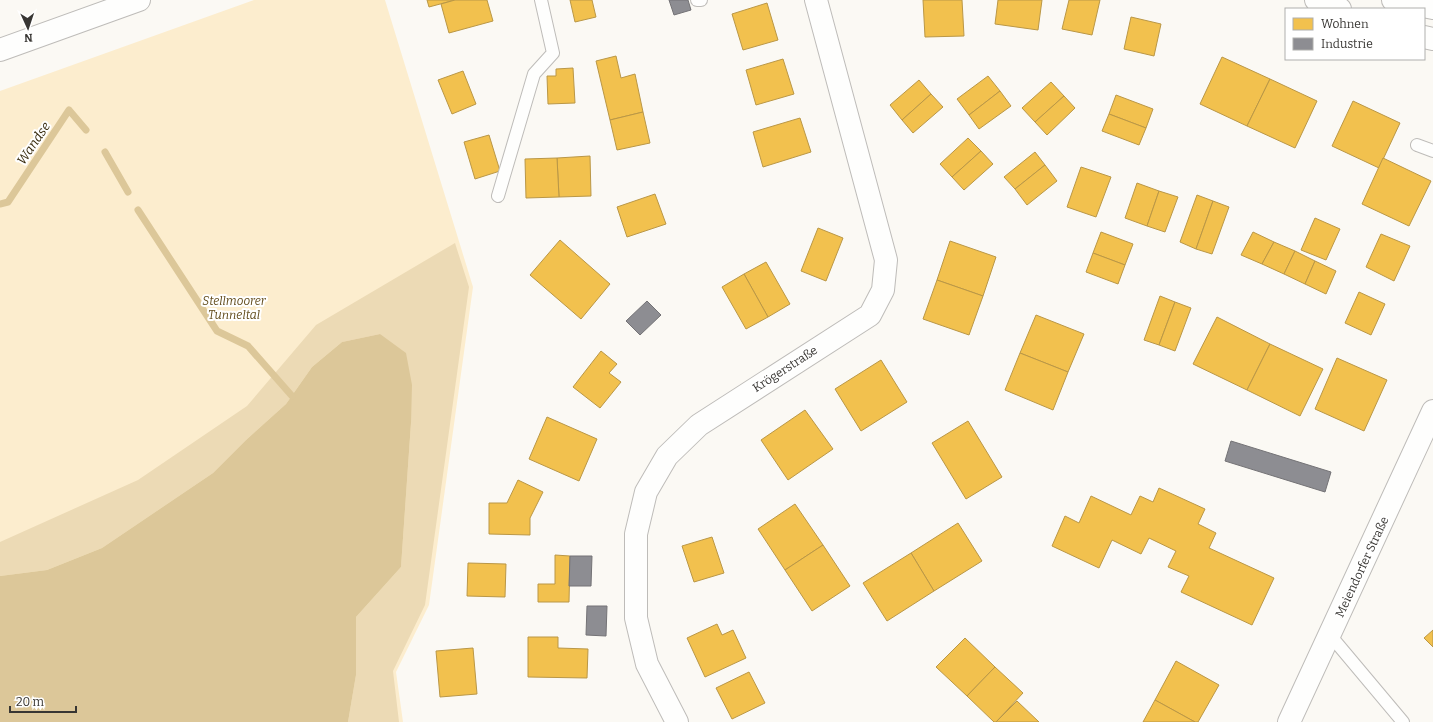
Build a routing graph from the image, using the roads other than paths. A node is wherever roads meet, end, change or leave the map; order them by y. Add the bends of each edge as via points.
1 (139, 0) edge
2 (541, 0) edge
3 (697, 0) edge
4 (701, 0) edge
5 (816, 0) edge
6 (1316, 0) edge
7 (1393, 0) edge
8 (1337, 8) edge
9 (1433, 8) edge
10 (0, 50) edge
11 (1417, 144) dead end
12 (1433, 151) edge
13 (498, 196) dead end
14 (1433, 411) edge
15 (1330, 635) junction
16 (677, 722) edge
17 (1289, 722) edge
18 (1403, 722) edge

1 - 10 street
2 - 13 lane via 553,53 534,74
3 - 4 lane
5 - 16 street, Krögerstraße via 886,260 883,290 870,315 698,425 668,456 646,492 636,534 636,618 646,664
6 - 8 street
7 - 9 street
11 - 12 lane
14 - 15 street, Meiendorfer Straße
15 - 17 street, Meiendorfer Straße
15 - 18 lane

